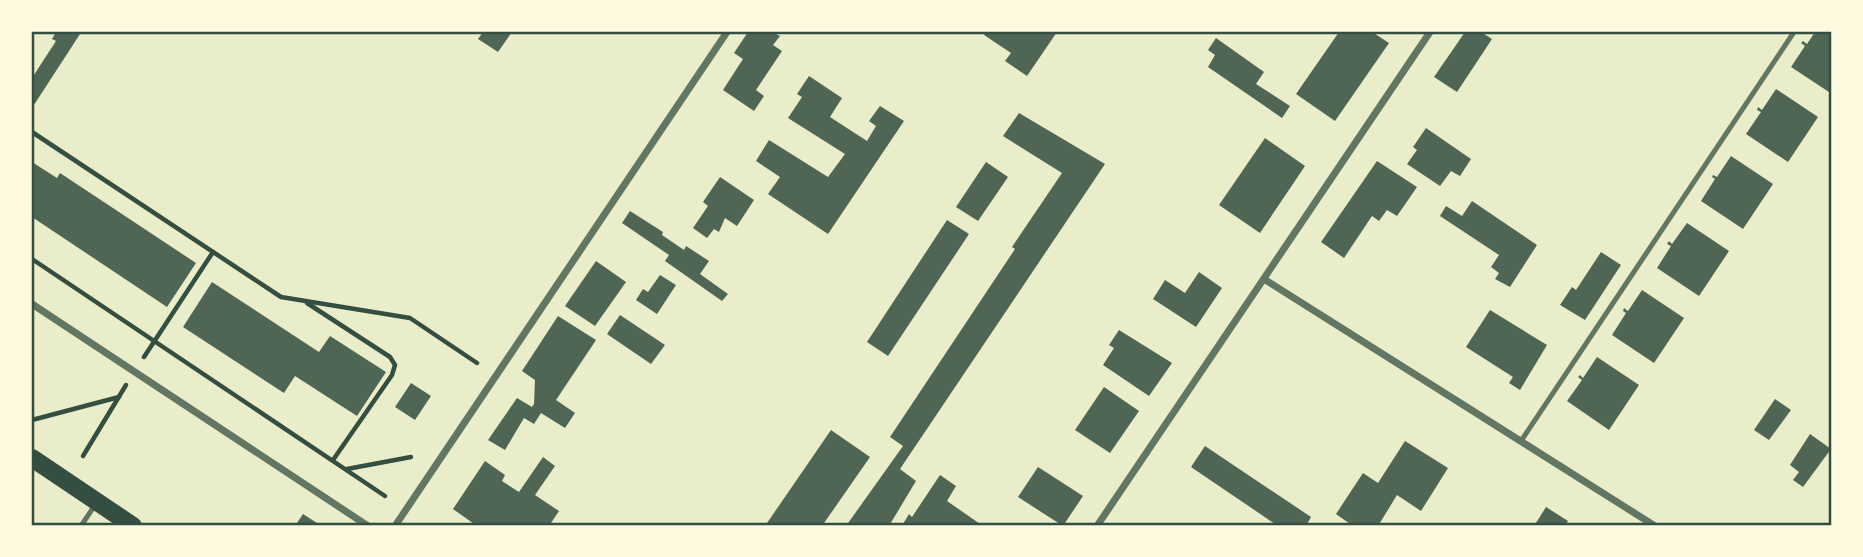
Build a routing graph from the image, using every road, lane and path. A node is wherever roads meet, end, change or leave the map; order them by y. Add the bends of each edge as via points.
1 (727, 32) edge
2 (1430, 32) edge
3 (1794, 32) edge
4 (32, 132) edge
5 (214, 252) junction
6 (34, 260) edge
7 (32, 269) edge
8 (1264, 279) junction
9 (304, 301) junction
10 (32, 304) edge
11 (155, 340) junction
12 (477, 363) dead end
13 (134, 372) junction
14 (119, 397) junction
15 (32, 420) edge
16 (1521, 440) junction
17 (83, 456) dead end
18 (411, 457) dead end
19 (32, 458) edge
20 (333, 461) junction
21 (346, 469) junction
22 (385, 496) dead end
23 (97, 502) junction
24 (81, 526) edge
25 (133, 526) edge
26 (368, 526) edge
27 (395, 526) edge
28 (1097, 526) edge
29 (1655, 526) edge

1 - 27 street
2 - 8 street
3 - 16 lane
4 - 5 path
5 - 9 path via 281,297
5 - 11 path
6 - 7 path
6 - 11 path
8 - 16 street
8 - 28 street
9 - 12 path via 410,318
9 - 20 path via 390,357 395,365
10 - 13 street
11 - 13 path
11 - 20 path
13 - 14 path
13 - 26 street
14 - 15 path
14 - 17 path
16 - 29 street
18 - 21 path
19 - 23 main road
20 - 21 path
21 - 22 path
23 - 24 lane
23 - 25 main road

